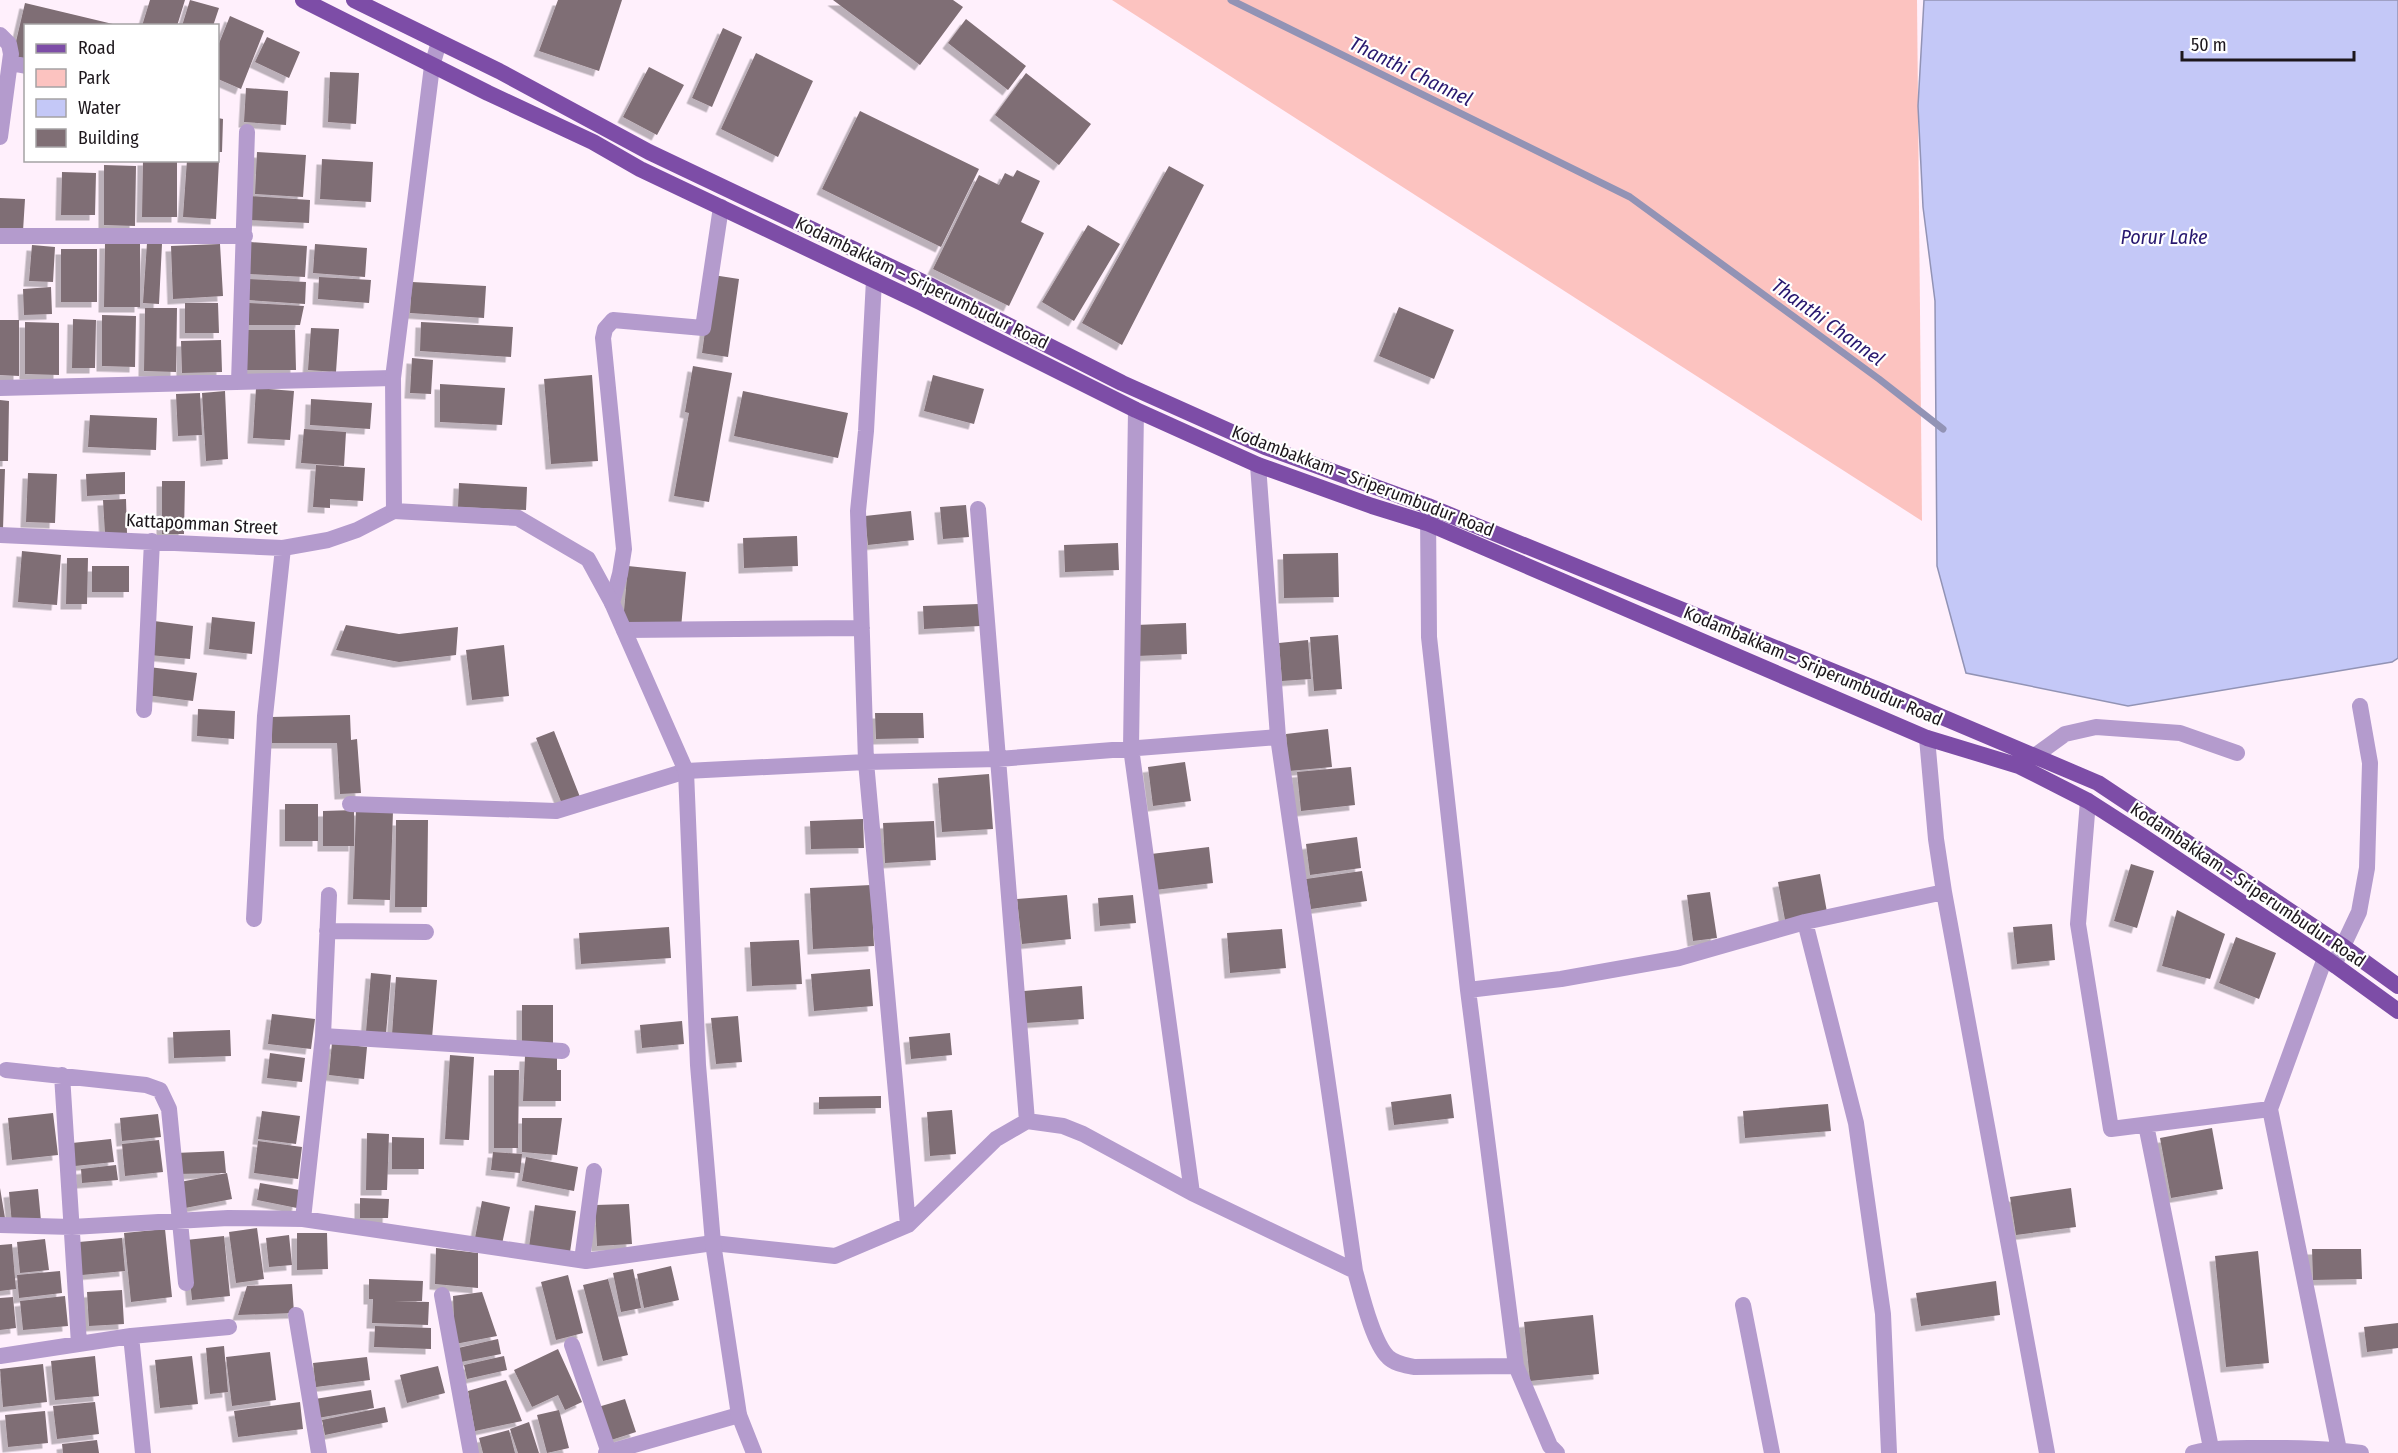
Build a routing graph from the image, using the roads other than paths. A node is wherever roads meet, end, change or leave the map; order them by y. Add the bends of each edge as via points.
1 (303, 0) edge
2 (354, 0) edge
3 (0, 35) edge
4 (439, 42) junction
5 (18, 65) edge
6 (432, 66) junction
7 (247, 132) dead end
8 (0, 137) edge
9 (721, 207) junction
10 (0, 236) edge
11 (245, 236) junction
12 (874, 280) junction
13 (393, 378) junction
14 (239, 382) junction
15 (0, 388) edge
16 (1136, 410) junction
17 (1258, 465) junction
18 (978, 509) dead end
19 (394, 511) junction
20 (1428, 514) junction
21 (0, 535) edge
22 (152, 541) junction
23 (283, 548) junction
24 (612, 603) junction
25 (862, 628) junction
26 (624, 630) junction
27 (1876, 689) junction
28 (2360, 706) dead end
29 (144, 710) dead end
30 (1868, 712) junction
31 (1278, 737) junction
32 (1927, 738) junction
33 (1131, 748) junction
34 (2237, 753) dead end
35 (2036, 755) junction
36 (998, 759) junction
37 (866, 762) junction
38 (686, 771) junction
39 (2088, 801) junction
40 (350, 804) dead end
41 (1944, 892) junction
42 (329, 894) dead end
43 (254, 919) dead end
44 (1805, 922) junction
45 (327, 931) junction
46 (426, 932) dead end
47 (2344, 947) junction
48 (2330, 962) junction
49 (2398, 986) edge
50 (1468, 990) junction
51 (2398, 1011) edge
52 (323, 1036) junction
53 (562, 1051) dead end
54 (6, 1070) dead end
55 (62, 1075) junction
56 (2270, 1109) junction
57 (1028, 1121) junction
58 (2146, 1125) junction
59 (594, 1171) dead end
60 (1192, 1193) junction
61 (303, 1219) junction
62 (180, 1221) junction
63 (0, 1225) edge
64 (908, 1225) junction
65 (72, 1227) junction
66 (713, 1243) junction
67 (582, 1260) junction
68 (1354, 1271) junction
69 (186, 1283) dead end
70 (442, 1295) dead end
71 (1743, 1305) dead end
72 (296, 1315) dead end
73 (230, 1327) dead end
74 (131, 1336) junction
75 (79, 1344) junction
76 (572, 1345) dead end
77 (0, 1356) edge
78 (1516, 1366) junction
79 (739, 1415) junction
80 (2211, 1448) junction
81 (2339, 1449) junction
82 (2277, 1450) edge
83 (1553, 1451) edge
84 (143, 1453) edge
85 (319, 1453) edge
86 (471, 1453) edge
87 (608, 1453) edge
88 (754, 1453) edge
89 (1773, 1453) edge
90 (1889, 1453) edge
91 (2047, 1453) edge
92 (2193, 1453) edge
93 (2361, 1453) edge

1 - 6 main road, Kodambakkam – Sriperumbudur Road
2 - 4 main road, Kodambakkam – Sriperumbudur Road
3 - 5 street via 9,44
4 - 6 street
4 - 20 main road, Kodambakkam – Sriperumbudur Road via 649,152 929,285 1122,383
5 - 8 street
6 - 9 main road, Kodambakkam – Sriperumbudur Road
6 - 13 street
7 - 11 street
9 - 12 main road, Kodambakkam – Sriperumbudur Road
9 - 24 street via 703,328 613,320 605,329 624,549
10 - 11 street
11 - 14 street
12 - 16 main road, Kodambakkam – Sriperumbudur Road
12 - 25 street via 858,511
13 - 14 street
13 - 19 street
14 - 15 street
16 - 17 main road, Kodambakkam – Sriperumbudur Road
16 - 33 street
17 - 20 main road, Kodambakkam – Sriperumbudur Road via 1372,506
17 - 31 street
18 - 36 street
19 - 23 street, Kattapomman Street via 328,540
19 - 24 street via 518,518 588,559
20 - 27 main road, Kodambakkam – Sriperumbudur Road
20 - 30 main road, Kodambakkam – Sriperumbudur Road
20 - 50 street via 1429,637
21 - 22 street, Kattapomman Street
22 - 23 street, Kattapomman Street
22 - 29 street
23 - 43 street via 266,716
24 - 26 street
25 - 26 street
25 - 37 street
26 - 38 street
27 - 30 main road
27 - 35 main road, Kodambakkam – Sriperumbudur Road
28 - 47 street via 2370,763 2367,868 2359,912
30 - 32 main road, Kodambakkam – Sriperumbudur Road
31 - 33 street
31 - 68 street
32 - 39 main road, Kodambakkam – Sriperumbudur Road via 2019,766
32 - 41 street
33 - 36 street
33 - 60 street
34 - 35 street via 2180,733 2096,727 2065,734
35 - 47 main road, Kodambakkam – Sriperumbudur Road via 2098,783
36 - 37 street
36 - 57 street
37 - 38 street
37 - 64 street
38 - 40 street via 556,811
38 - 66 street via 698,1065
39 - 48 main road, Kodambakkam – Sriperumbudur Road
39 - 58 street via 2078,924 2111,1129
41 - 44 street
41 - 91 street
42 - 45 street
44 - 50 street via 1679,958 1561,979
44 - 90 street via 1856,1123 1883,1314
45 - 46 street
45 - 52 street
47 - 48 street
47 - 49 main road, Kodambakkam – Sriperumbudur Road
48 - 51 main road, Kodambakkam – Sriperumbudur Road
48 - 56 street
50 - 78 street
52 - 53 street
52 - 61 street
54 - 55 street
55 - 62 street via 160,1090 169,1109
55 - 65 street
56 - 58 street
56 - 81 street
57 - 60 street via 1063,1126
57 - 64 street via 996,1139
58 - 80 street
59 - 67 street
60 - 68 street
61 - 62 street
61 - 67 street
62 - 65 street
62 - 69 street
63 - 65 street
64 - 66 street via 835,1256
65 - 75 street
66 - 67 street
66 - 79 street
68 - 78 street via 1379,1344 1388,1357 1414,1367
70 - 86 street
71 - 89 street
72 - 85 street
73 - 74 street
74 - 75 street
74 - 84 street
75 - 77 street
76 - 87 street
78 - 83 street
79 - 87 street
79 - 88 street
80 - 82 street
80 - 92 street
81 - 82 street
81 - 93 street

